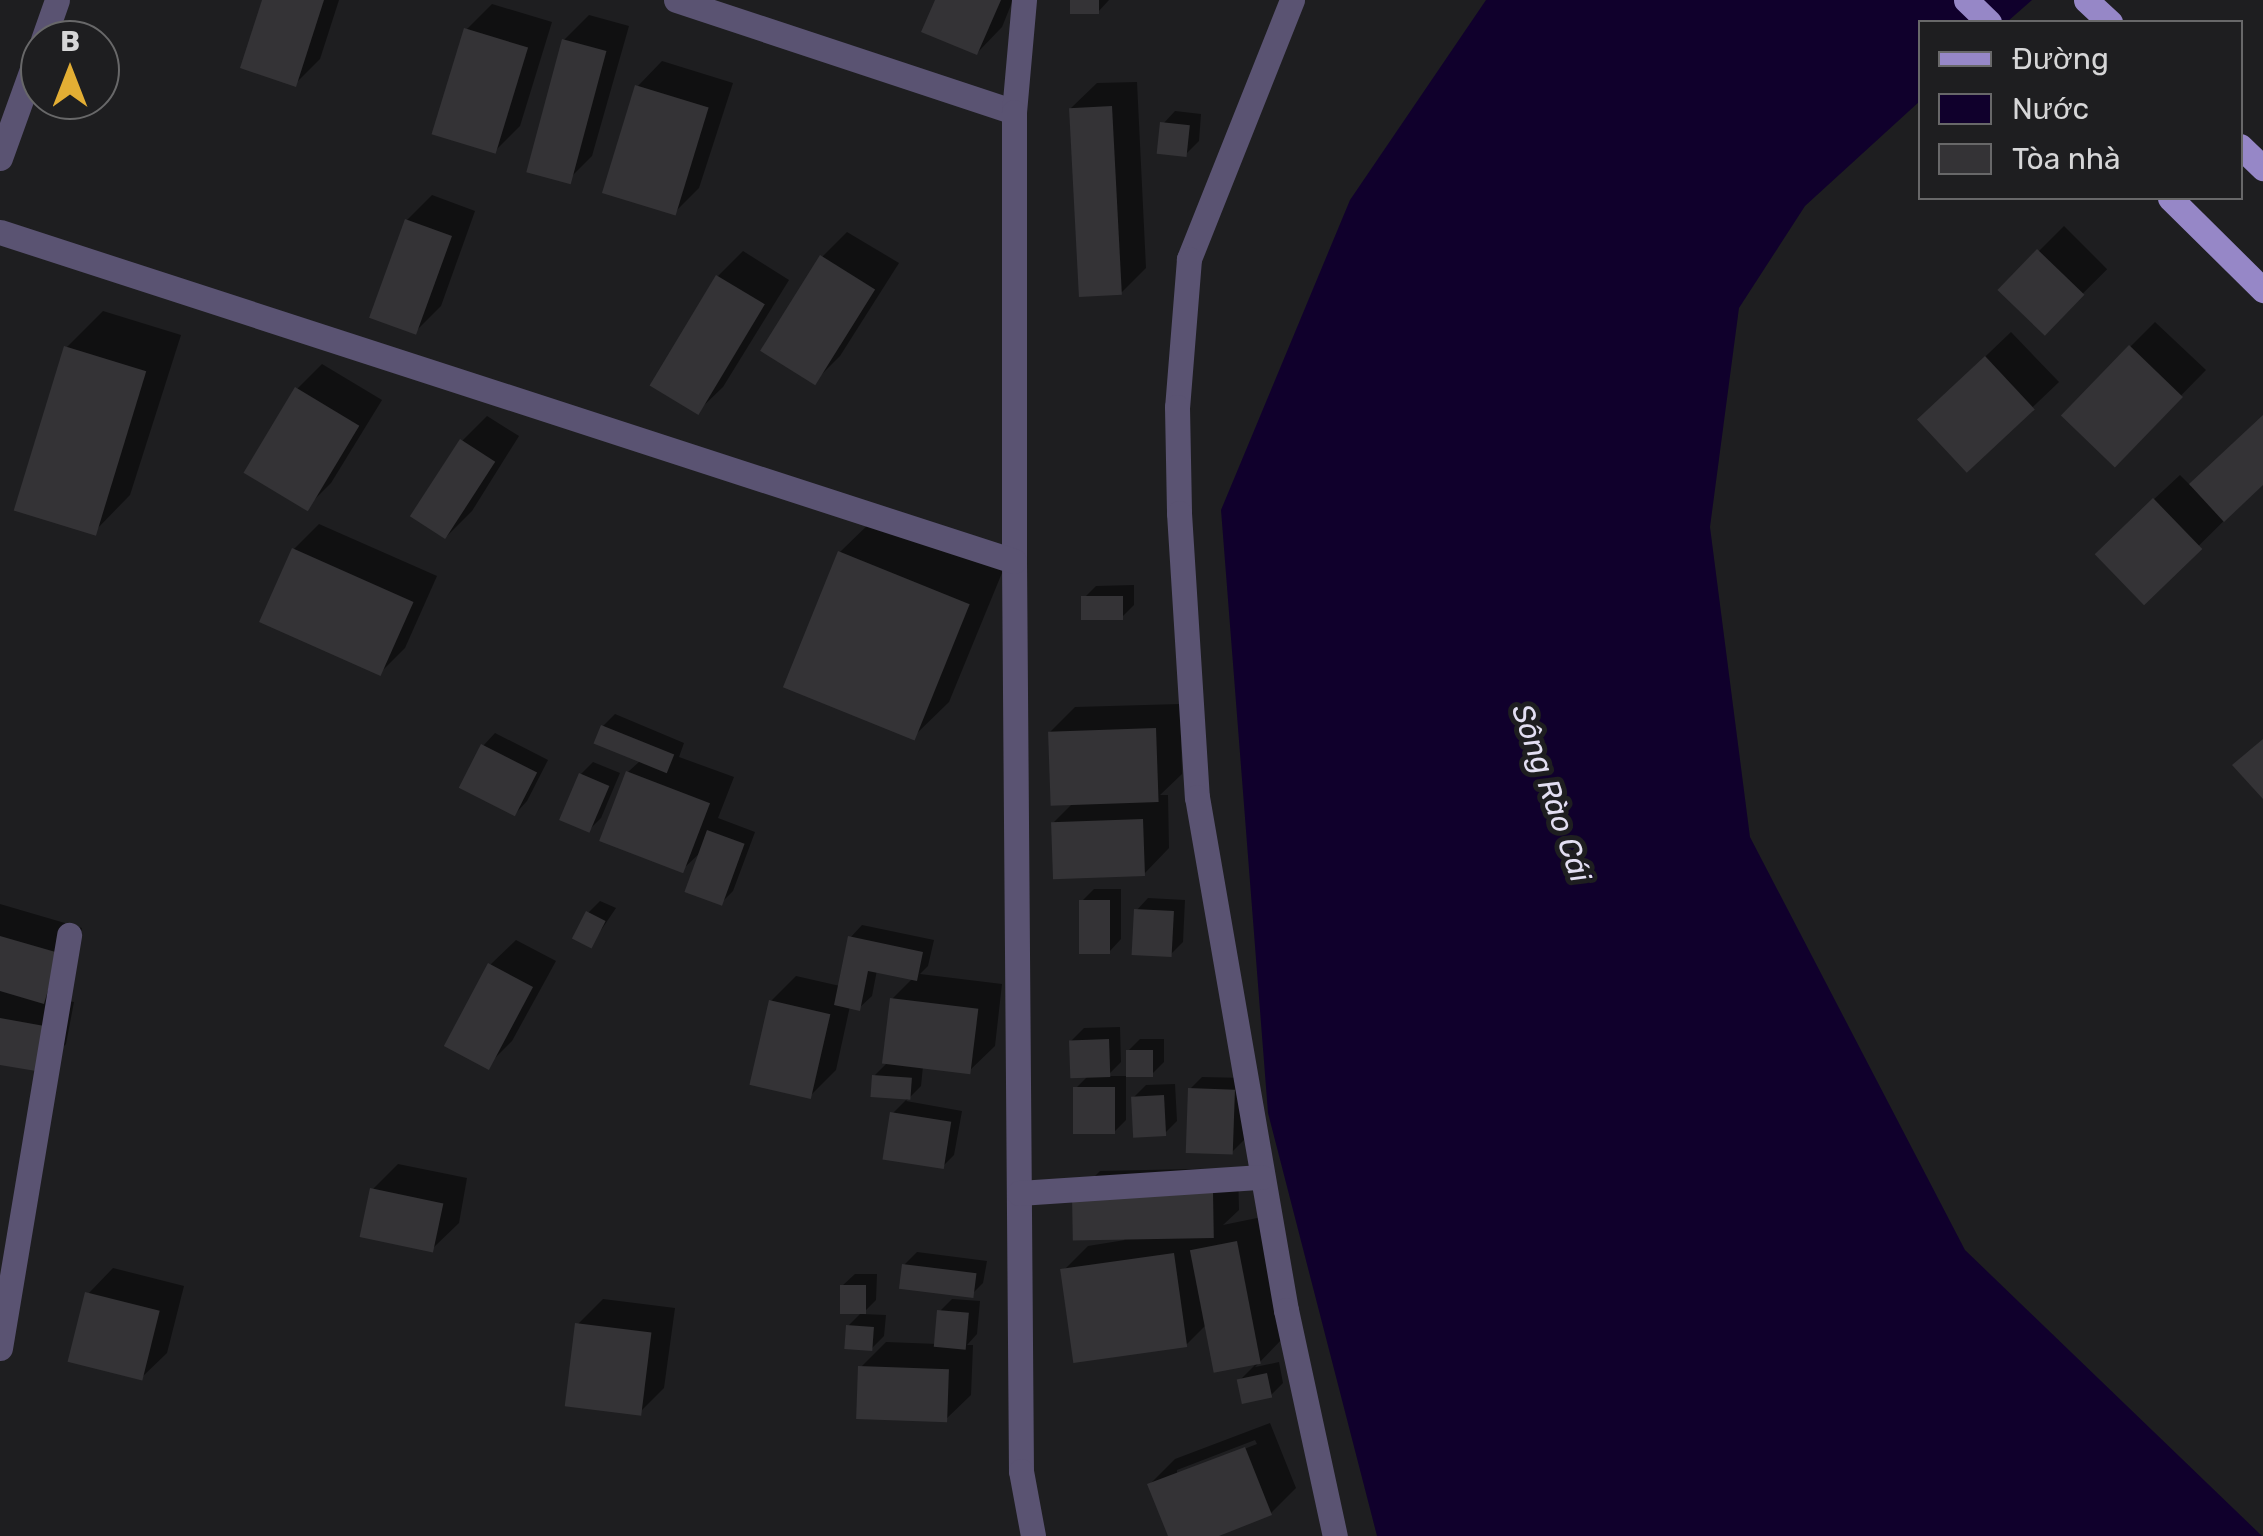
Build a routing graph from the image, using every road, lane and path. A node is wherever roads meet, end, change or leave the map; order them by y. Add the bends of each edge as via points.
1 (676, 0) edge
2 (1024, 0) edge
3 (1292, 0) edge
4 (1966, 0) edge
5 (2086, 0) edge
6 (1987, 20) edge
7 (2108, 20) edge
8 (20, 102) edge
9 (1014, 112) junction
10 (2243, 149) edge
11 (0, 158) edge
12 (2263, 168) edge
13 (2172, 200) edge
14 (0, 232) edge
15 (2263, 290) edge
16 (1014, 561) junction
17 (70, 936) dead end
18 (1262, 1177) junction
19 (1019, 1193) junction
20 (0, 1348) edge
21 (1034, 1536) edge
22 (1335, 1536) edge

1 - 9 street
2 - 9 street
3 - 18 street via 1189,259 1177,407 1196,797
4 - 6 main road
5 - 7 main road
8 - 11 street
9 - 16 street
10 - 12 main road
13 - 15 main road
14 - 16 street
16 - 19 street
17 - 20 street
18 - 19 street
18 - 22 street
19 - 21 street via 1021,1471

